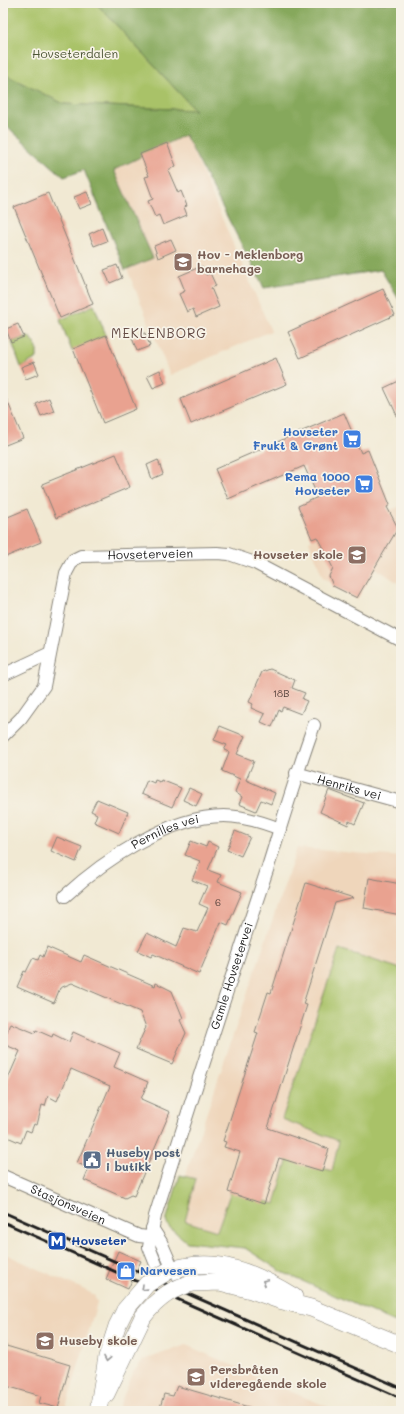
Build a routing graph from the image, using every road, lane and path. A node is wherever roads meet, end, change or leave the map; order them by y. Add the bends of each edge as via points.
1 (401, 640) edge
2 (50, 653) junction
3 (3, 675) edge
4 (314, 725) dead end
5 (3, 736) edge
6 (296, 773) junction
7 (401, 802) edge
8 (280, 829) junction
9 (65, 896) dead end
10 (3, 1176) edge
11 (153, 1234) junction
12 (170, 1274) junction
13 (311, 1308) junction
14 (401, 1345) edge
15 (98, 1409) edge

1 - 2 street, Hovseterveien via 239,556 217,553 81,556 73,560 66,573
2 - 3 street
2 - 5 street, Hovseterveien via 44,686 21,718
4 - 6 street, Gamle Hovsetervei
6 - 7 street, Henriks vei
6 - 8 street, Gamle Hovsetervei
8 - 9 street, Pernilles vei via 235,816 215,816 190,821 118,854
8 - 11 street, Gamle Hovsetervei via 217,1019
10 - 11 street, Stasjonsveien via 139,1236
11 - 12 street
11 - 12 street, Gamle Hovsetervei via 149,1247
12 - 13 street, bridge via 194,1283 220,1282 235,1285
13 -> 12 street via 269,1283 228,1267 202,1264
12 - 15 street, bridge via 154,1304 143,1317
12 -> 15 street, bridge via 147,1284 125,1310 107,1357
13 - 14 street

